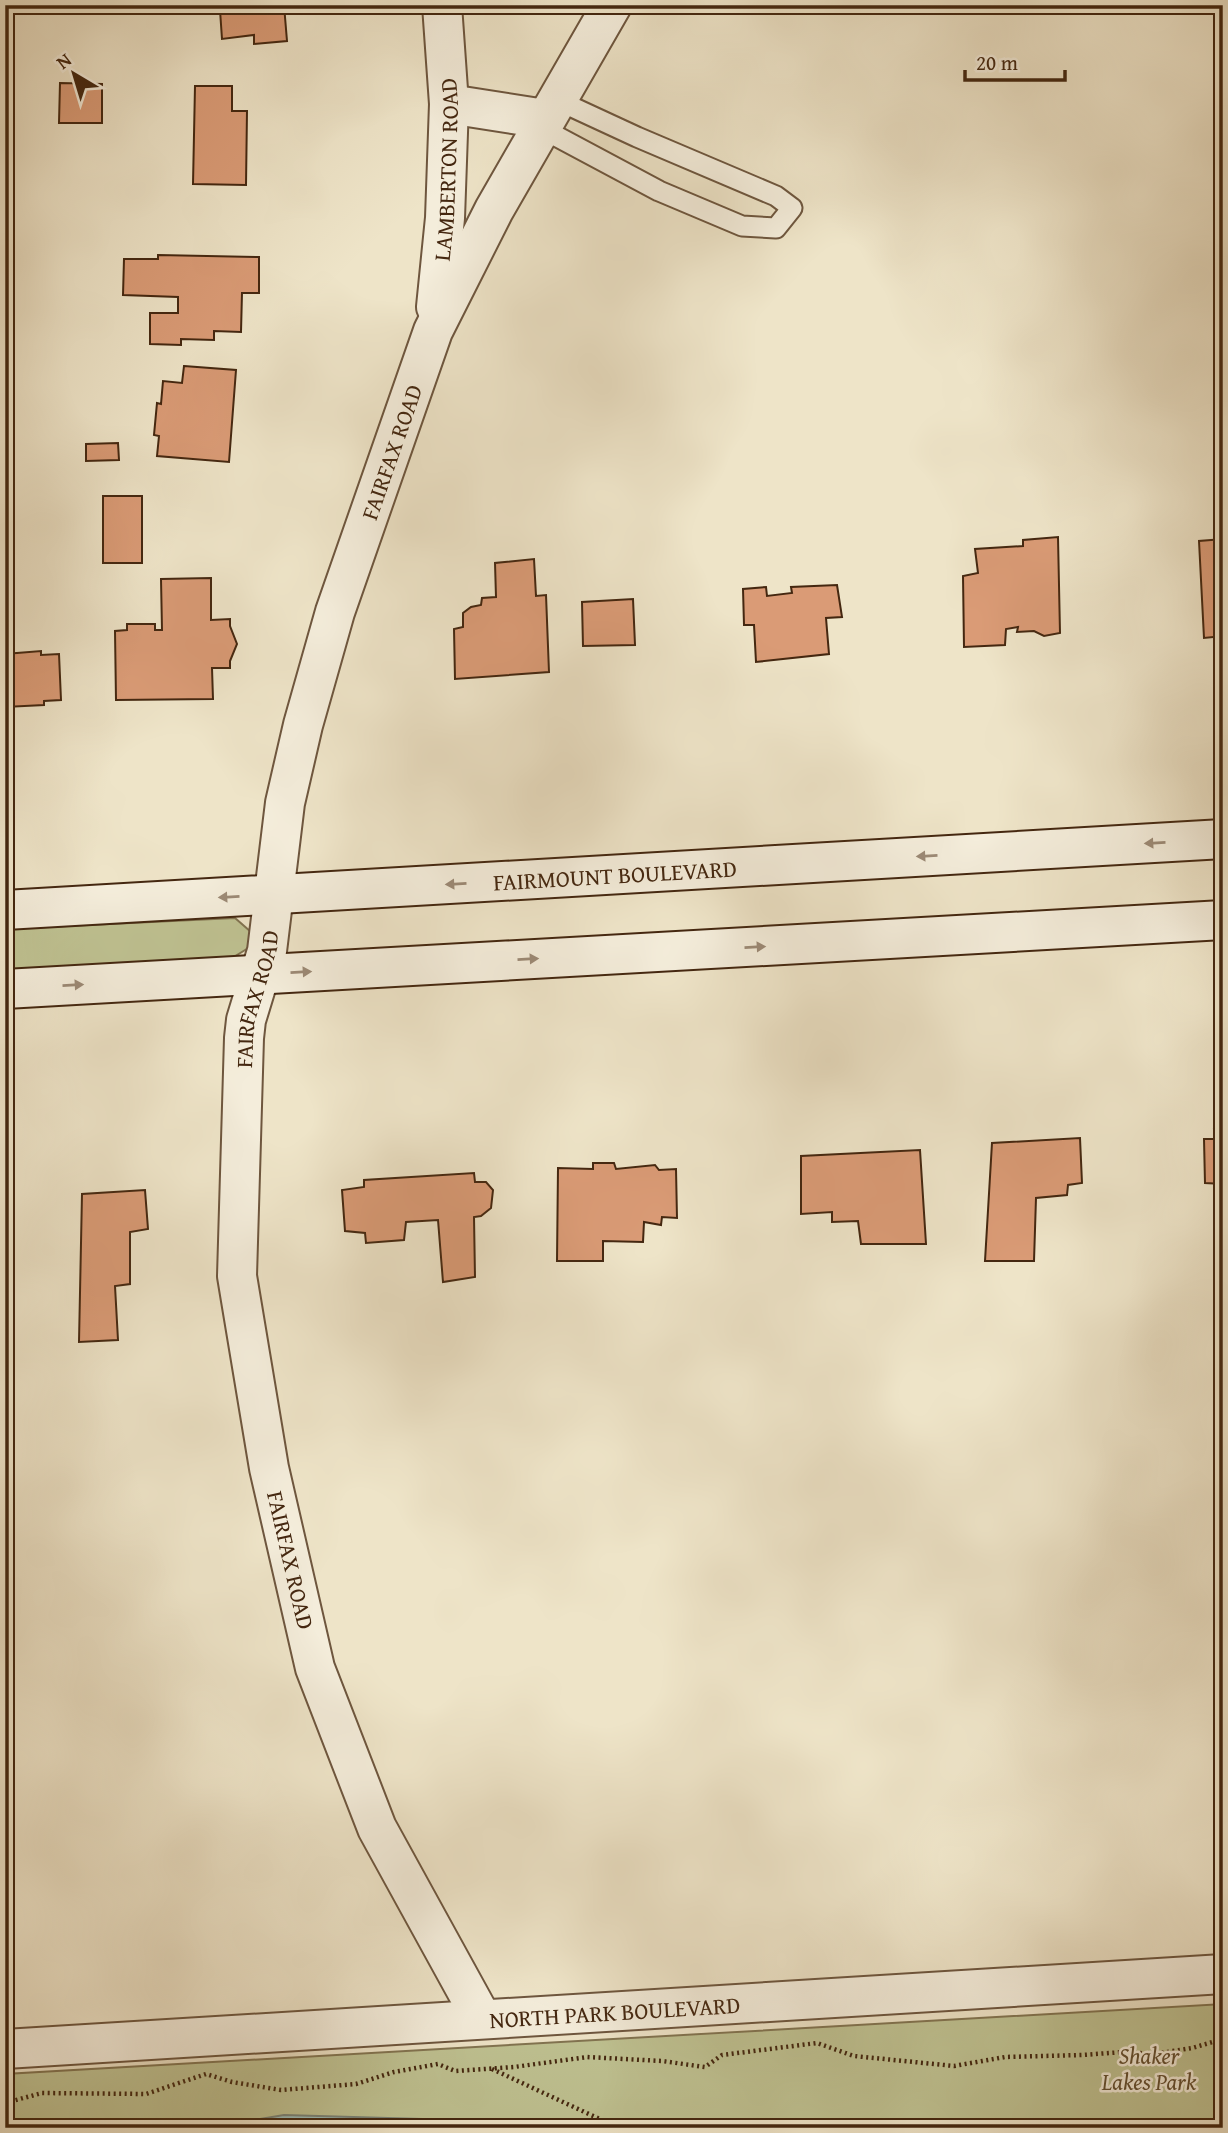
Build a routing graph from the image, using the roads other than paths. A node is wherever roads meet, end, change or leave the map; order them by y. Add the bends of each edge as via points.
1 (442, 5) edge
2 (612, 5) edge
3 (449, 104) junction
4 (548, 116) junction
5 (433, 331) junction
6 (1223, 839) edge
7 (274, 895) junction
8 (5, 910) edge
9 (1223, 920) edge
10 (260, 974) junction
11 (5, 989) edge
12 (1223, 1974) edge
13 (482, 2019) junction
14 (5, 2049) edge

1 - 3 street, LAMBERTON ROAD
2 - 4 street, FAIRFAX ROAD
3 - 4 street
3 - 5 street, LAMBERTON ROAD via 445,218
4 - 4 lane via 659,191 742,226 776,228 792,208 776,196 637,137
4 - 5 street, FAIRFAX ROAD
5 - 7 street, FAIRFAX ROAD via 335,612 303,725 285,803
6 -> 7 street, FAIRMOUNT BOULEVARD
7 -> 8 street, FAIRMOUNT BOULEVARD
7 - 10 street, FAIRFAX ROAD
10 -> 9 street
11 -> 10 street
10 - 13 street, FAIRFAX ROAD via 244,1038 237,1276 269,1468 315,1668 377,1828
12 - 13 street, NORTH PARK BOULEVARD
13 - 14 street, NORTH PARK BOULEVARD

